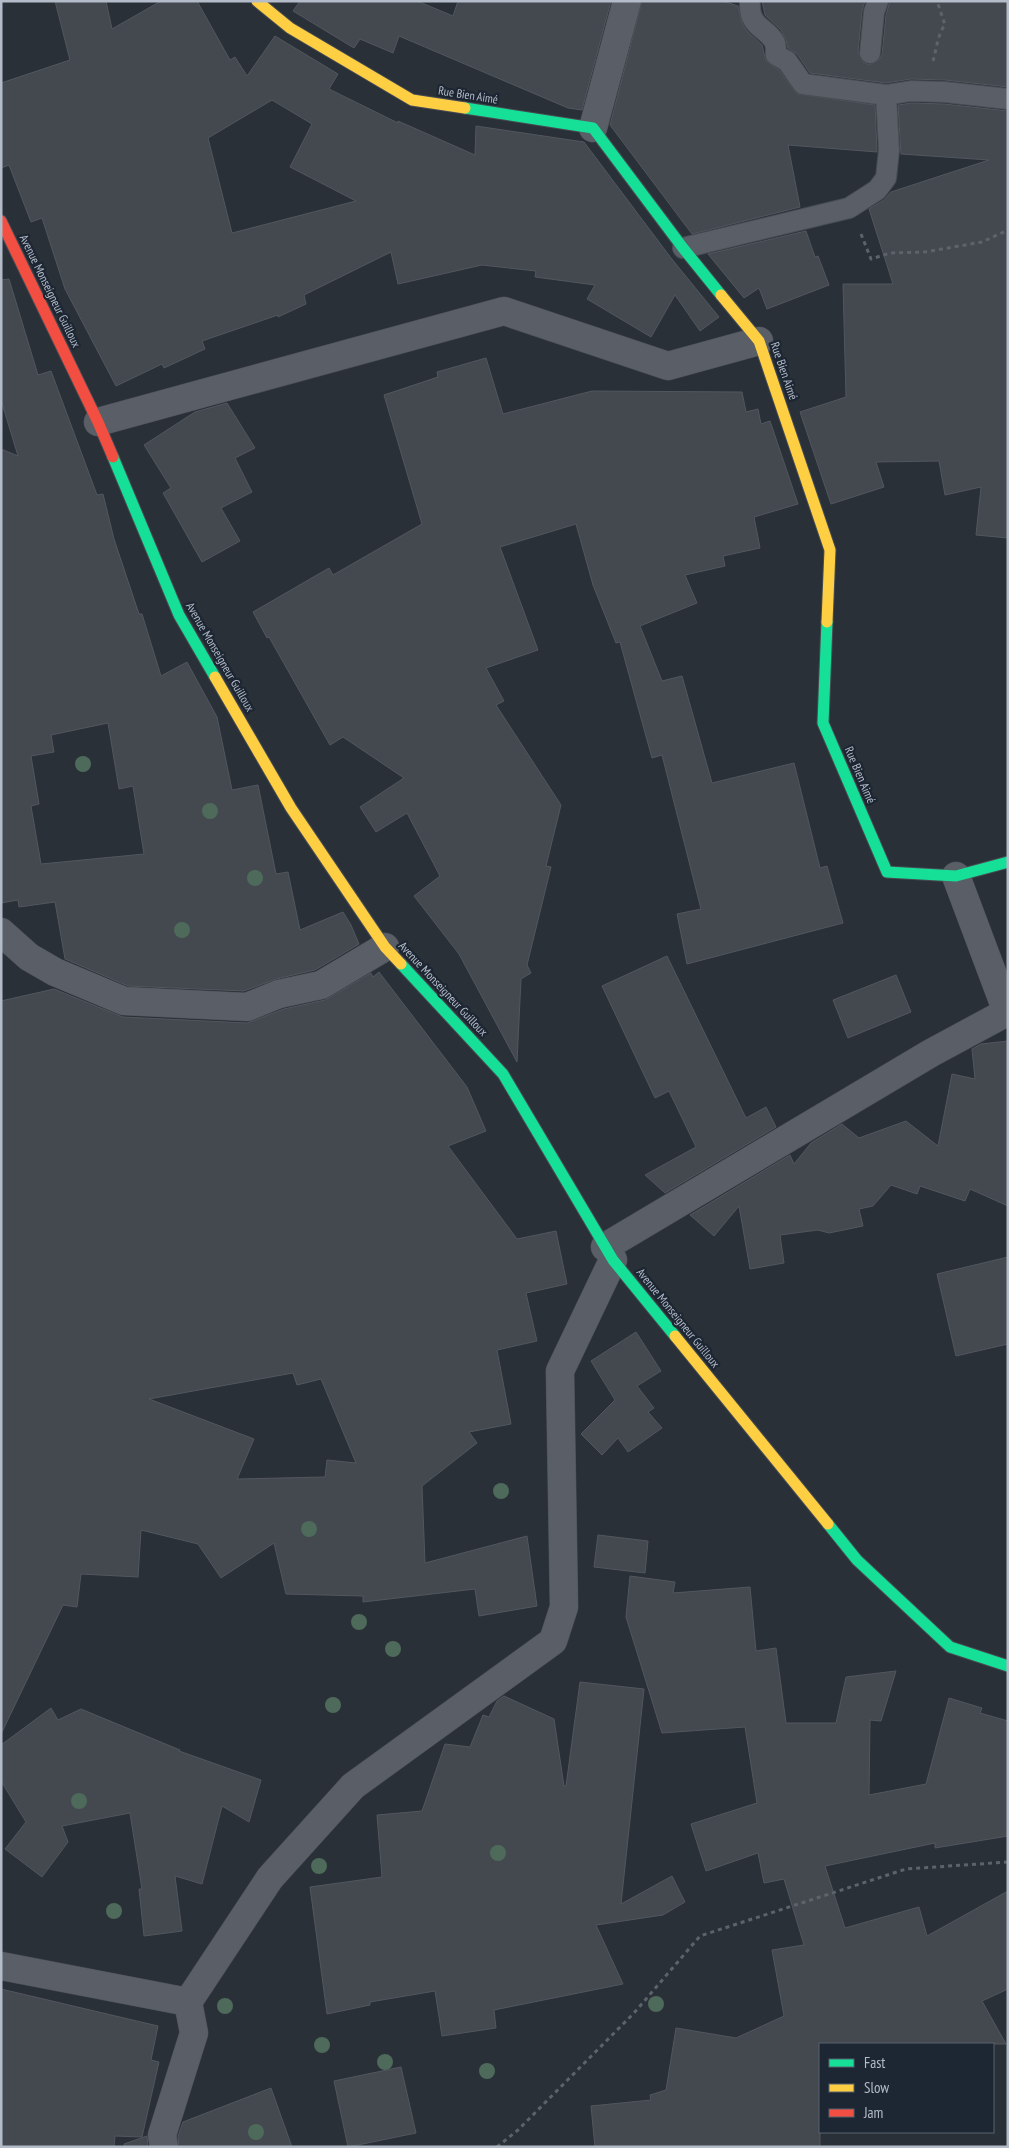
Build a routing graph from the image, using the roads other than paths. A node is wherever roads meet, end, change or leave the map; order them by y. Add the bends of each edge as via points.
1 (257, 1) edge
2 (627, 1) edge
3 (750, 1) edge
4 (878, 1) edge
5 (870, 53) dead end
6 (886, 94) junction
7 (1008, 99) edge
8 (593, 128) junction
9 (1, 221) edge
10 (683, 248) junction
11 (759, 341) junction
12 (98, 422) junction
13 (1008, 862) edge
14 (956, 876) junction
15 (1, 932) edge
16 (385, 947) junction
17 (609, 1254) junction
18 (1008, 1666) edge
19 (1, 1966) edge
20 (188, 2002) junction
21 (164, 2147) edge

1 - 8 street, Rue Bien Aimé via 290,28 412,100
2 - 8 street
3 - 6 lane via 753,18 775,42 776,55 787,60 804,84
4 - 5 lane
6 - 7 lane via 945,92
6 - 10 lane via 889,125 886,178 877,190 849,208
8 - 10 street, Rue Bien Aimé
9 - 12 street, Avenue Monseigneur Guilloux
10 - 11 street, Rue Bien Aimé
11 - 12 street via 668,366 504,311
11 - 14 street, Rue Bien Aimé via 830,550 823,723 887,872
12 - 16 street, Avenue Monseigneur Guilloux via 179,615 292,808
13 - 14 street, Rue Bien Aimé
14 - 17 street via 1007,1012 931,1053
15 - 16 street via 29,957 55,972 124,1001 247,1006 279,994 321,985
16 - 17 street, Avenue Monseigneur Guilloux via 503,1074
17 - 18 street, Avenue Monseigneur Guilloux via 857,1560 950,1647
17 - 20 street via 560,1372 564,1607 553,1641 352,1786 270,1878
19 - 20 street
20 - 21 street via 194,2033 162,2135

